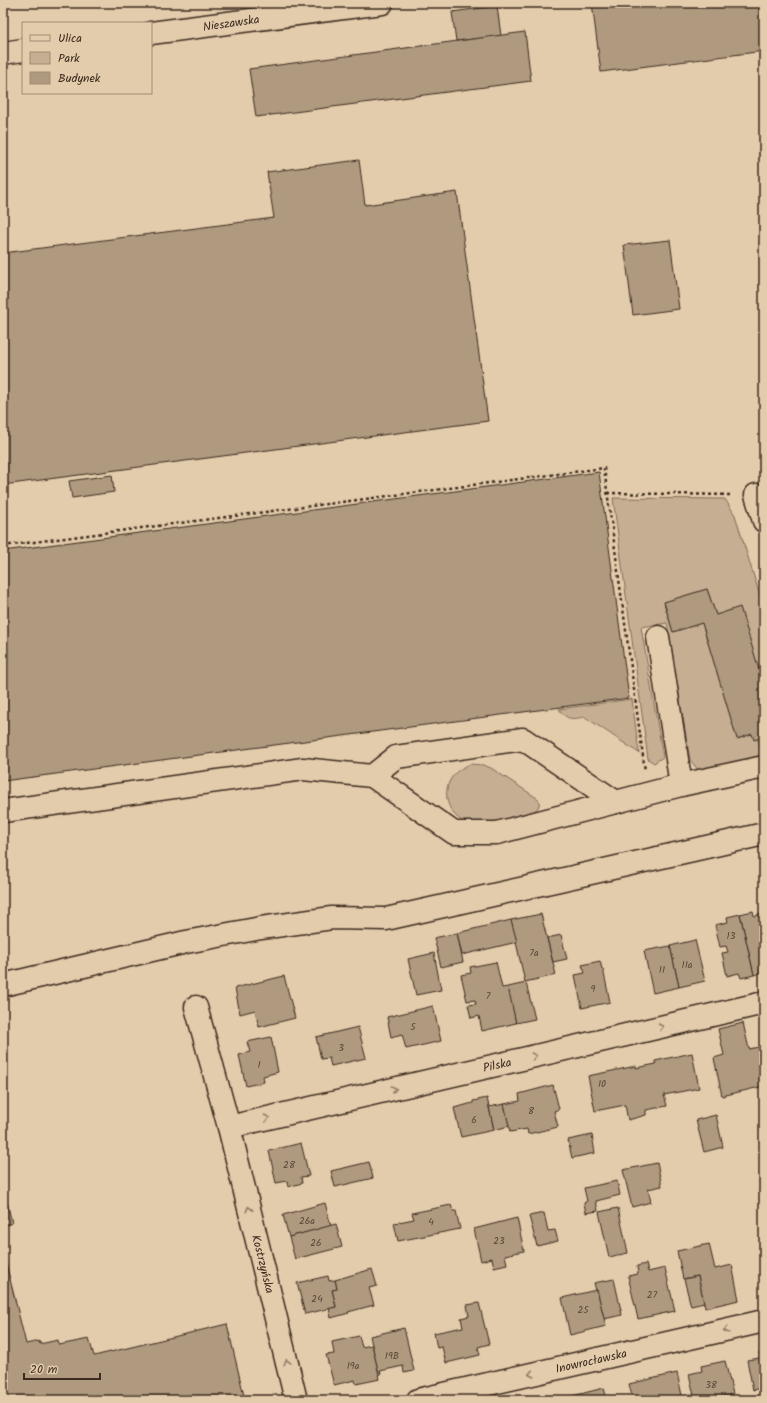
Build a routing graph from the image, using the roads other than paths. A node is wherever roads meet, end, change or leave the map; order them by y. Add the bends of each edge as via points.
1 (382, 3) edge
2 (152, 34) edge
3 (22, 50) edge
4 (3, 53) edge
5 (756, 495) road end
6 (764, 521) edge
7 (658, 637) dead end
8 (764, 767) edge
9 (372, 776) junction
10 (681, 785) junction
11 (616, 802) junction
12 (3, 811) edge
13 (764, 834) edge
14 (3, 985) edge
15 (764, 1002) edge
16 (196, 1008) dead end
17 (229, 1127) junction
18 (764, 1321) edge
19 (296, 1400) edge
20 (418, 1400) edge

1 - 2 street, Nieszawska
3 - 4 street
5 - 6 street
7 - 10 street
8 - 10 street
9 - 11 street via 454,833 497,833
9 - 11 street via 396,757 522,739
9 - 12 street via 303,769
10 - 11 street
13 - 14 street via 386,919 332,918 261,928 186,942
17 -> 15 street, Pilska
16 - 17 street, Kostrzyńska
19 -> 17 street, Kostrzyńska
18 -> 20 street, Inowrocławska

